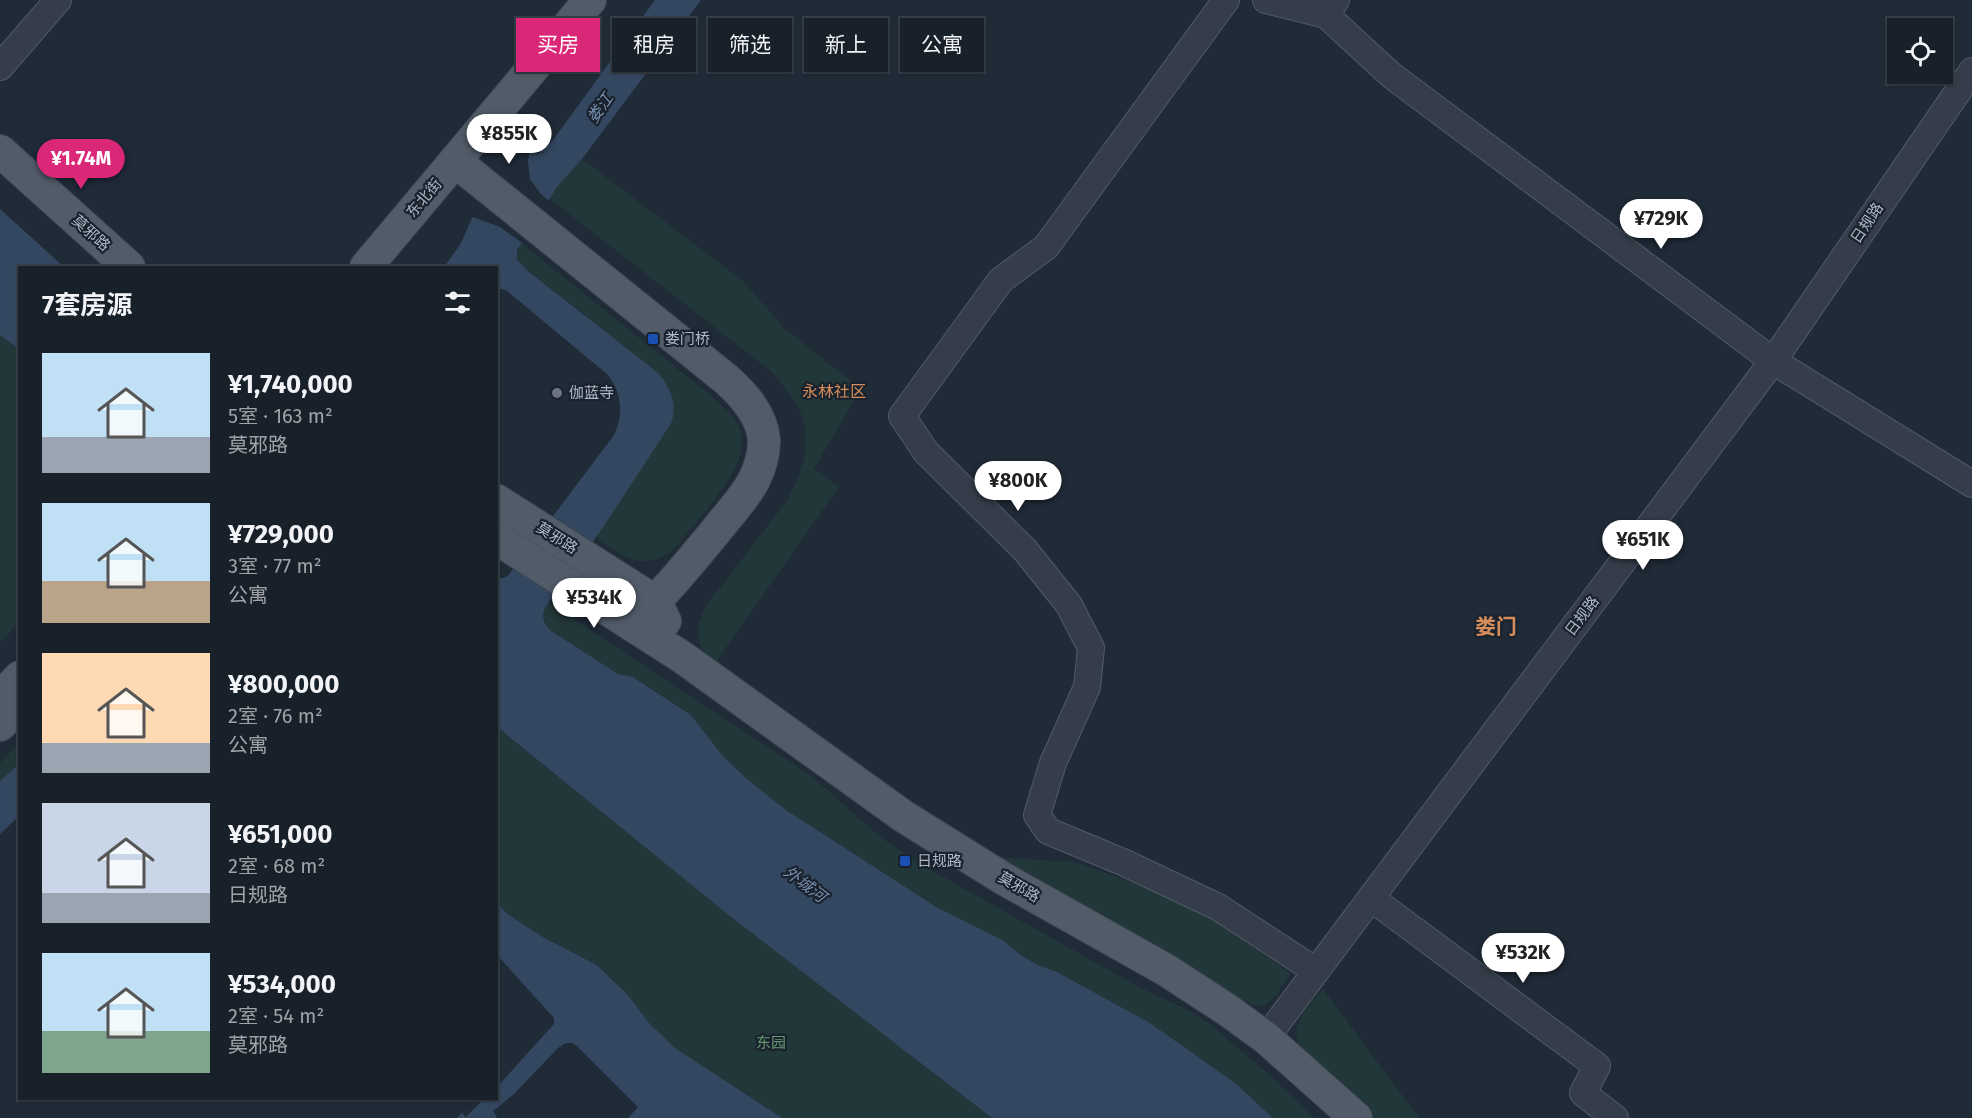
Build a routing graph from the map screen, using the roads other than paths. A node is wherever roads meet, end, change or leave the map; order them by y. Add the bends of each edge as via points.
1 (58, 0) edge
2 (614, 0) edge
3 (1226, 0) edge
4 (1266, 0) edge
5 (1331, 8) edge
6 (585, 16) edge
7 (0, 67) edge
8 (1972, 71) edge
9 (0, 151) edge
10 (462, 167) junction
11 (128, 266) edge
12 (367, 266) edge
13 (392, 266) edge
14 (1773, 361) junction
15 (1972, 484) edge
16 (498, 501) edge
17 (506, 544) edge
18 (656, 602) junction
19 (633, 625) junction
20 (682, 657) junction
21 (18, 679) edge
22 (0, 698) edge
23 (18, 707) edge
24 (0, 725) edge
25 (1371, 898) junction
26 (1316, 971) junction
27 (1266, 1038) junction
28 (1356, 1118) edge
29 (1615, 1118) edge

1 - 7 street
2 - 6 main road, 东北街
3 - 26 street via 1046,247 1001,280 902,416 926,452 1025,550 1069,605 1091,648 1087,687 1053,763 1037,815 1048,831 1218,907
4 - 5 street
5 - 14 street via 1390,75
6 - 10 main road, 东北街
8 - 14 street, 日规路
9 - 11 main road, 莫邪路
10 - 12 main road, 东北街
10 - 13 main road, 东北街
10 - 18 main road via 734,387 754,411 763,431 762,457 748,490
14 - 15 street
14 - 25 street, 日规路
16 - 18 main road, 莫邪路
17 - 19 main road, 莫邪路
18 - 19 main road
18 - 20 main road, 莫邪路
19 - 20 main road, 莫邪路
20 - 27 main road, 莫邪路 via 903,816 1004,879 1166,970
21 - 22 main road
23 - 24 main road
25 - 26 street, 日规路
25 - 29 street via 1597,1066 1583,1093
26 - 27 street, 日规路
27 - 28 main road, 莫邪路

